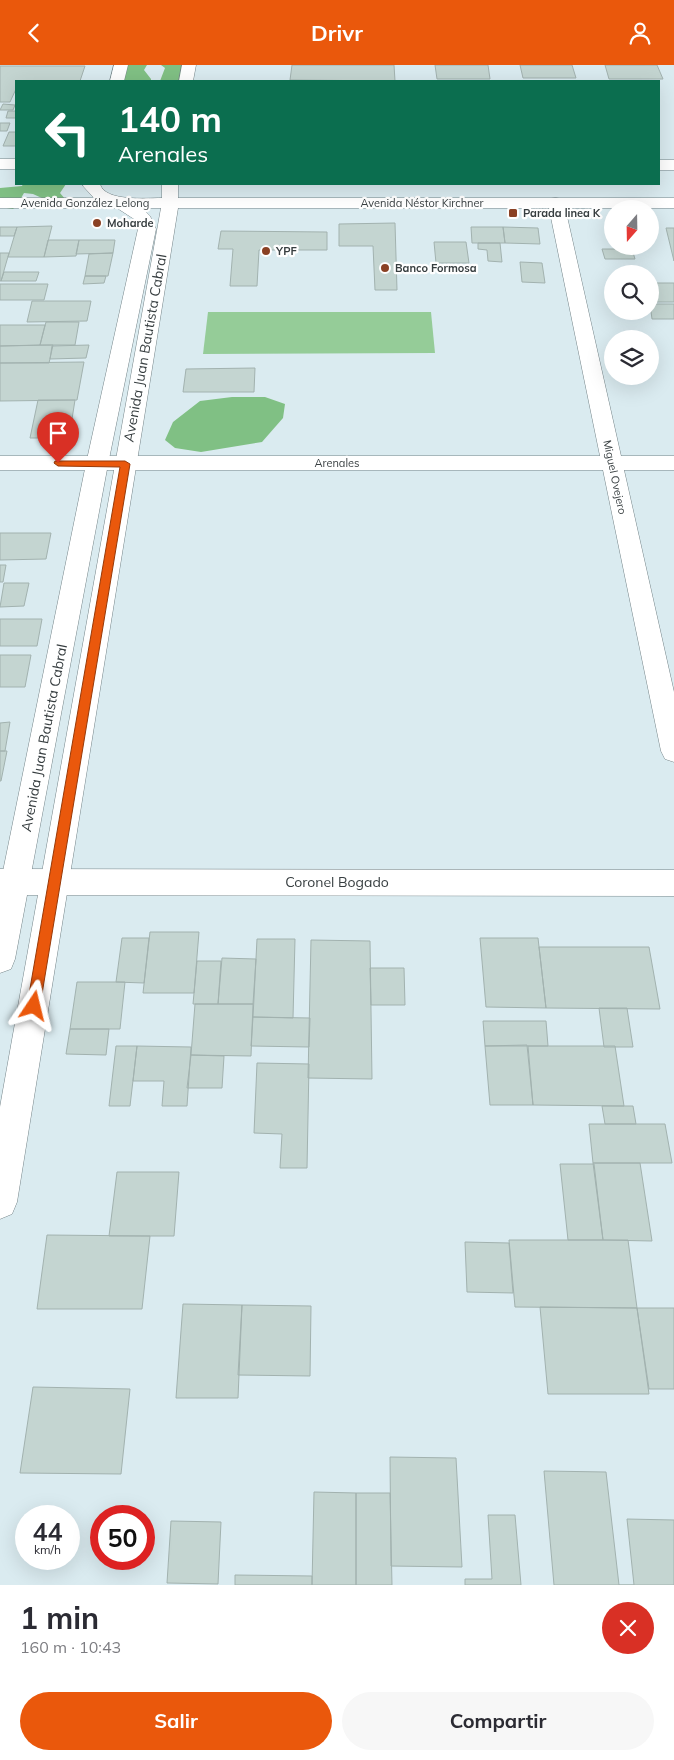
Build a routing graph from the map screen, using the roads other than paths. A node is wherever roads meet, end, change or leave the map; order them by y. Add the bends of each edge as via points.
1 (121, 65) edge
2 (189, 65) edge
3 (117, 80) edge
4 (186, 80) edge
5 (0, 164) edge
6 (15, 164) edge
7 (660, 165) edge
8 (674, 165) edge
9 (92, 185) edge
10 (170, 185) edge
11 (270, 185) edge
12 (554, 194) edge
13 (0, 203) edge
14 (123, 203) junction
15 (289, 203) junction
16 (674, 203) edge
17 (170, 204) junction
18 (0, 463) edge
19 (612, 463) junction
20 (674, 463) edge
21 (97, 464) junction
22 (125, 464) junction
23 (674, 751) edge
24 (8, 882) edge
25 (55, 882) junction
26 (674, 883) edge
27 (0, 959) edge
28 (0, 1202) edge

1 - 3 main road
2 - 4 main road
5 - 6 main road
7 - 8 main road
9 - 14 main road via 101,196
10 - 17 main road, Avenida Juan Bautista Cabral
11 - 15 main road via 278,198
12 - 15 main road, Avenida Néstor Kirchner
12 - 16 main road, Avenida Néstor Kirchner
12 - 19 main road, Miguel Ovejero
13 - 14 main road, Avenida González Lelong
14 - 17 main road, Avenida González Lelong
14 - 21 main road, Avenida Juan Bautista Cabral via 140,215 147,229
15 - 17 main road, Avenida Néstor Kirchner
17 - 22 main road, Avenida Juan Bautista Cabral
18 - 21 main road, Arenales
19 - 20 main road, Arenales
19 - 22 main road, Arenales
19 - 23 main road, Miguel Ovejero
21 - 22 main road, Arenales
21 - 24 main road, Avenida Juan Bautista Cabral
22 - 25 main road, Avenida Juan Bautista Cabral
24 - 25 main road, Coronel Bogado
24 - 27 main road, Avenida Juan Bautista Cabral
25 - 26 main road, Coronel Bogado
25 - 28 main road, Avenida Juan Bautista Cabral

